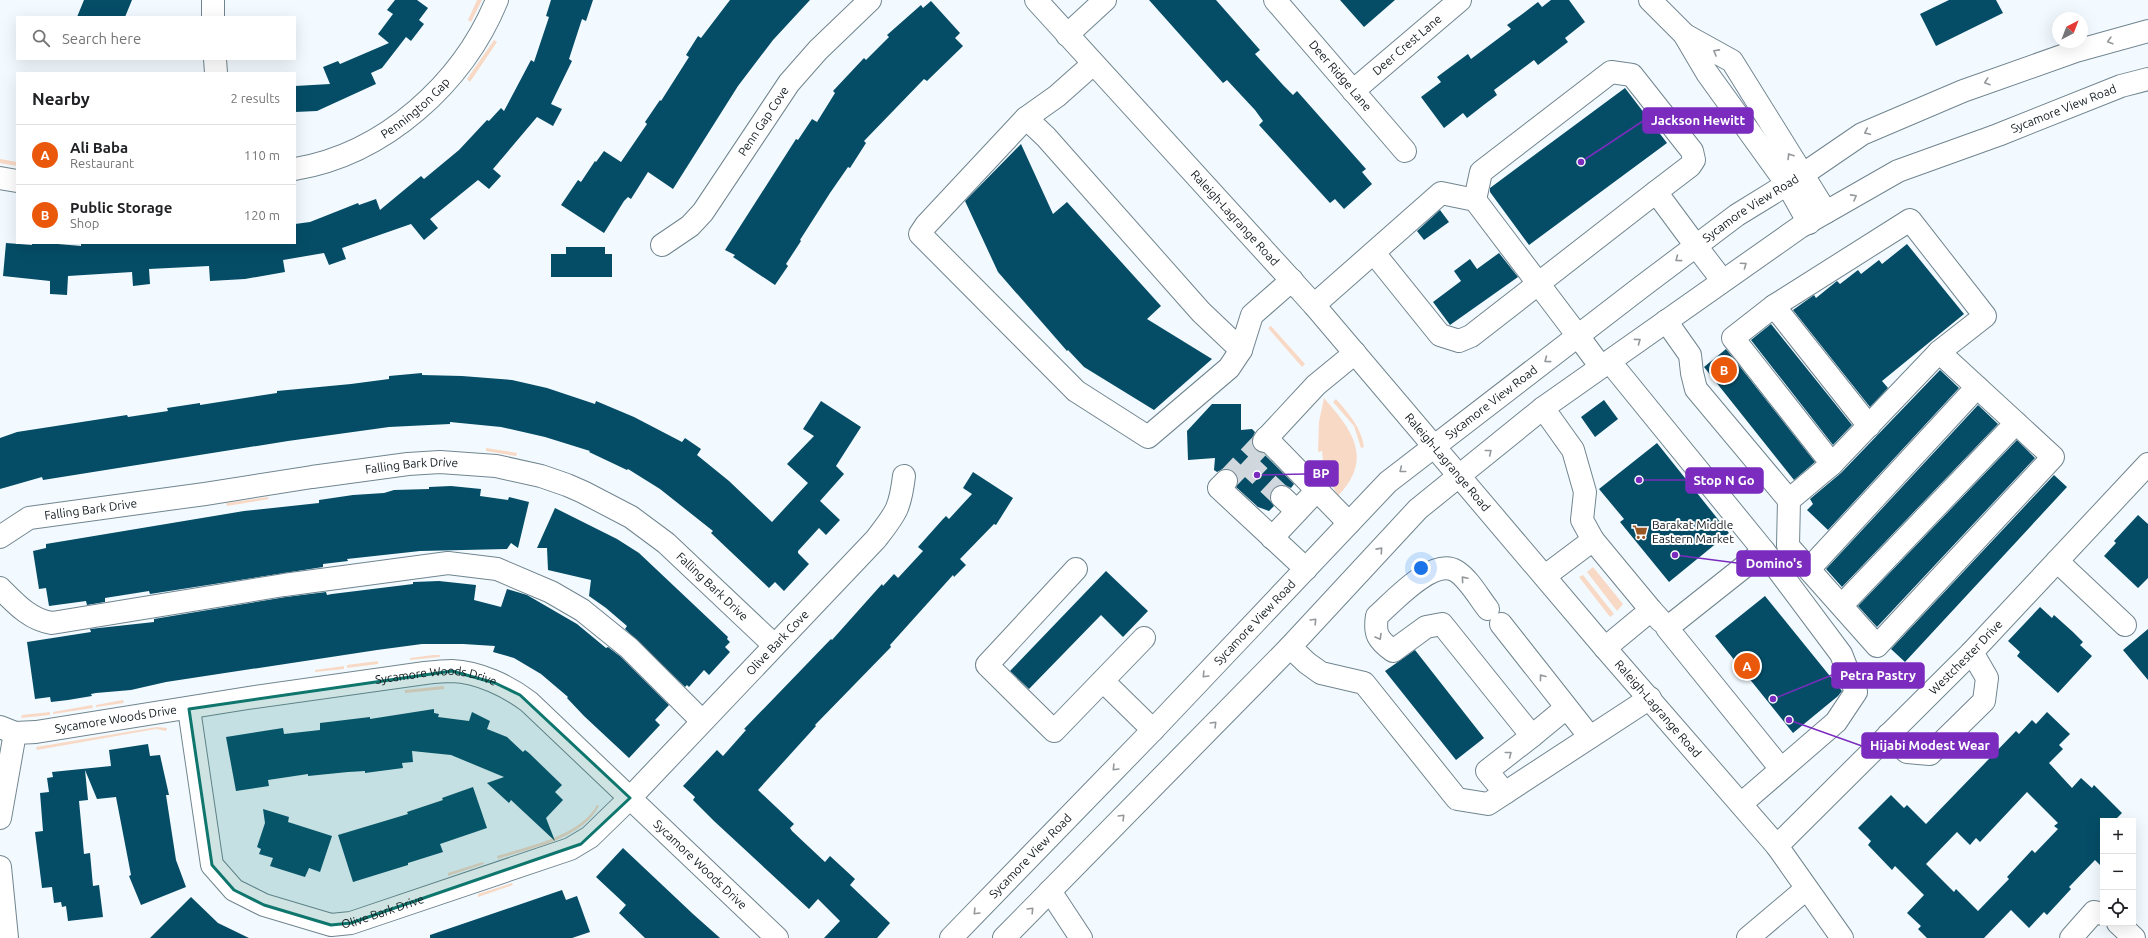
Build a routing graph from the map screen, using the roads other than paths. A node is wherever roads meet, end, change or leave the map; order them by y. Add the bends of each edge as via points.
1 (213, 0) edge
2 (497, 0) edge
3 (870, 0) edge
4 (1036, 0) edge
5 (1105, 0) edge
6 (1275, 0) edge
7 (1460, 0) edge
8 (1650, 0) edge
9 (213, 16) edge
10 (2148, 31) edge
11 (1067, 35) junction
12 (215, 60) edge
13 (1093, 64) junction
14 (216, 72) edge
15 (2148, 79) edge
16 (1353, 91) junction
17 (1026, 118) junction
18 (1405, 151) dead end
19 (296, 169) edge
20 (0, 178) edge
21 (1794, 179) junction
22 (16, 182) edge
23 (1656, 192) junction
24 (1475, 200) junction
25 (1817, 218) junction
26 (662, 245) dead end
27 (1696, 246) junction
28 (1374, 253) junction
29 (1292, 280) junction
30 (1722, 280) junction
31 (1540, 283) junction
32 (1314, 305) junction
33 (1774, 306) junction
34 (1666, 321) junction
35 (1578, 336) junction
36 (1241, 350) junction
37 (1939, 352) junction
38 (1355, 353) junction
39 (1605, 364) junction
40 (1977, 387) junction
41 (1542, 408) junction
42 (2016, 423) junction
43 (1869, 426) junction
44 (1433, 446) junction
45 (1832, 464) junction
46 (2147, 466) edge
47 (904, 476) dead end
48 (1459, 477) junction
49 (1226, 481) tunnel mouth
50 (1318, 489) junction
51 (1789, 500) junction
52 (1349, 523) junction
53 (0, 537) edge
54 (1272, 538) junction
55 (1592, 540) junction
56 (1764, 551) junction
57 (2057, 561) junction
58 (1076, 569) dead end
59 (1306, 569) junction
60 (1809, 569) junction
61 (1545, 576) junction
62 (0, 588) edge
63 (1842, 605) junction
64 (1651, 610) junction
65 (2125, 625) dead end
66 (1667, 628) junction
67 (1144, 638) dead end
68 (774, 645) junction
69 (1290, 647) junction
70 (1605, 648) junction
71 (1972, 652) junction
72 (1103, 681) junction
73 (1650, 698) junction
74 (190, 708) junction
75 (1566, 708) junction
76 (702, 721) junction
77 (8, 730) edge
78 (1153, 730) junction
79 (1888, 735) junction
80 (1532, 736) junction
81 (1590, 737) junction
82 (1781, 770) junction
83 (1505, 793) junction
84 (630, 798) junction
85 (1741, 804) junction
86 (0, 818) edge
87 (1777, 846) junction
88 (0, 867) edge
89 (1806, 889) junction
90 (1050, 891) junction
91 (2100, 913) edge
92 (2121, 926) edge
93 (7, 938) edge
94 (777, 938) edge
95 (951, 938) edge
96 (1004, 938) edge
97 (1081, 938) edge
98 (1748, 938) edge
99 (1842, 938) edge
100 (2071, 938) edge
101 (2134, 938) edge

1 - 9 street
2 - 19 street, Pennington Gap via 486,26 465,59 438,90 415,111 378,139 322,163
3 - 26 street, Penn Gap Cove via 818,50 790,83 700,216
4 - 11 street, Raleigh-Lagrange Road
5 - 11 street
6 - 16 street, Deer Ridge Lane
7 - 16 street, Deer Crest Lane
8 - 21 street via 1684,34 1732,61 1747,82 1769,123
10 -> 21 street, Sycamore View Road via 2076,51 1963,91 1862,134
11 - 13 street, Raleigh-Lagrange Road
12 - 14 street
13 - 17 street via 1057,96
13 - 29 street, Raleigh-Lagrange Road
25 -> 15 street, Sycamore View Road via 1898,172 2121,86
16 - 18 street, Deer Ridge Lane
17 - 36 street via 1046,137 1201,312
17 - 36 street via 920,234 1076,390 1148,437 1228,368
20 - 22 street
21 - 25 street
21 - 27 street, Sycamore View Road via 1737,215
23 - 24 street via 1690,166 1694,160 1692,151 1632,75 1611,72 1481,172
23 - 27 street
23 - 31 street
24 - 28 street via 1441,193
24 - 31 street
30 -> 25 street, Sycamore View Road via 1800,226
27 - 30 street
27 -> 35 street, Sycamore View Road
28 - 31 street via 1440,335 1459,341 1471,336
28 - 32 street
29 - 32 street, Raleigh-Lagrange Road
29 - 36 street via 1252,315
30 - 34 street, Sycamore View Road
31 - 35 street
32 - 38 street, Raleigh-Lagrange Road
33 - 37 street via 1910,220 1985,316
33 - 43 street
33 - 45 street via 1733,338
39 -> 34 street, Sycamore View Road
34 - 51 street via 1690,354 1696,389
35 - 39 street
35 -> 44 street, Sycamore View Road
37 - 40 street
37 - 43 street
38 - 44 street, Raleigh-Lagrange Road
38 - 50 street via 1316,385 1265,439
39 - 41 street, Sycamore View Road
39 - 56 street
40 - 42 street
40 - 60 street
48 -> 41 street, Sycamore View Road
41 - 55 street via 1573,450 1585,492 1582,520
42 - 63 street
42 - 63 street via 2053,457 1877,646
43 - 45 street
44 - 48 street, Raleigh-Lagrange Road
44 -> 52 street, Sycamore View Road via 1388,482
45 - 51 street
46 - 57 street, Westchester Drive
47 - 68 street, Olive Bark Cove via 901,500 895,514 876,539
48 - 61 street, Raleigh-Lagrange Road
69 -> 48 street, Sycamore View Road via 1418,509
49 - 54 street via 1219,488
50 - 52 street
50 - 54 street via 1290,504
51 - 60 street via 1788,546
52 - 59 street, Sycamore View Road
53 - 68 street, Falling Bark Drive via 29,518 312,477 434,463 496,466 567,485 630,517 666,543
54 - 59 street
55 - 61 street
55 - 64 street
56 - 66 street
56 - 82 street via 1841,654 1856,692 1836,722
57 - 65 street
57 - 71 street, Westchester Drive
58 - 72 street via 986,664 1054,731
59 -> 78 street, Sycamore View Road
60 - 63 street
61 - 70 street, Raleigh-Lagrange Road
62 - 76 street via 33,617 52,623 284,585 448,563 497,569 551,592 582,610 629,648
64 - 66 street
64 - 70 street
66 - 82 street
67 - 72 street
68 - 76 street, Olive Bark Cove
69 - 83 street via 1321,673 1364,683 1457,799 1488,804
90 -> 69 street, Sycamore View Road
70 - 73 street, Raleigh-Lagrange Road
71 - 79 street, Westchester Drive
71 - 79 street via 1987,678 1984,701 1930,754 1907,752
72 - 78 street
73 - 81 street
73 - 85 street, Raleigh-Lagrange Road
74 - 77 street, Sycamore Woods Drive via 36,732
74 - 84 street, Sycamore Woods Drive via 425,673 467,673 496,682 529,702
74 - 84 street, Olive Bark Drive via 212,865 234,890 264,904 332,925 351,924 570,849 590,837
75 - 80 street
75 -> 80 street via 1457,572 1441,568 1428,573 1376,616 1375,630 1383,644 1393,651 1426,627 1442,624
75 - 81 street
76 - 84 street, Olive Bark Cove
77 - 86 street
78 -> 95 street, Sycamore View Road
79 - 87 street, Westchester Drive
83 -> 80 street via 1487,771
81 - 83 street
82 - 85 street
84 - 94 street, Sycamore Woods Drive
85 - 87 street, Raleigh-Lagrange Road
87 - 89 street, Raleigh-Lagrange Road
88 - 93 street
89 - 98 street
89 - 99 street, Raleigh-Lagrange Road
96 -> 90 street, Sycamore View Road
90 - 97 street
91 - 100 street via 2094,912
92 - 101 street

